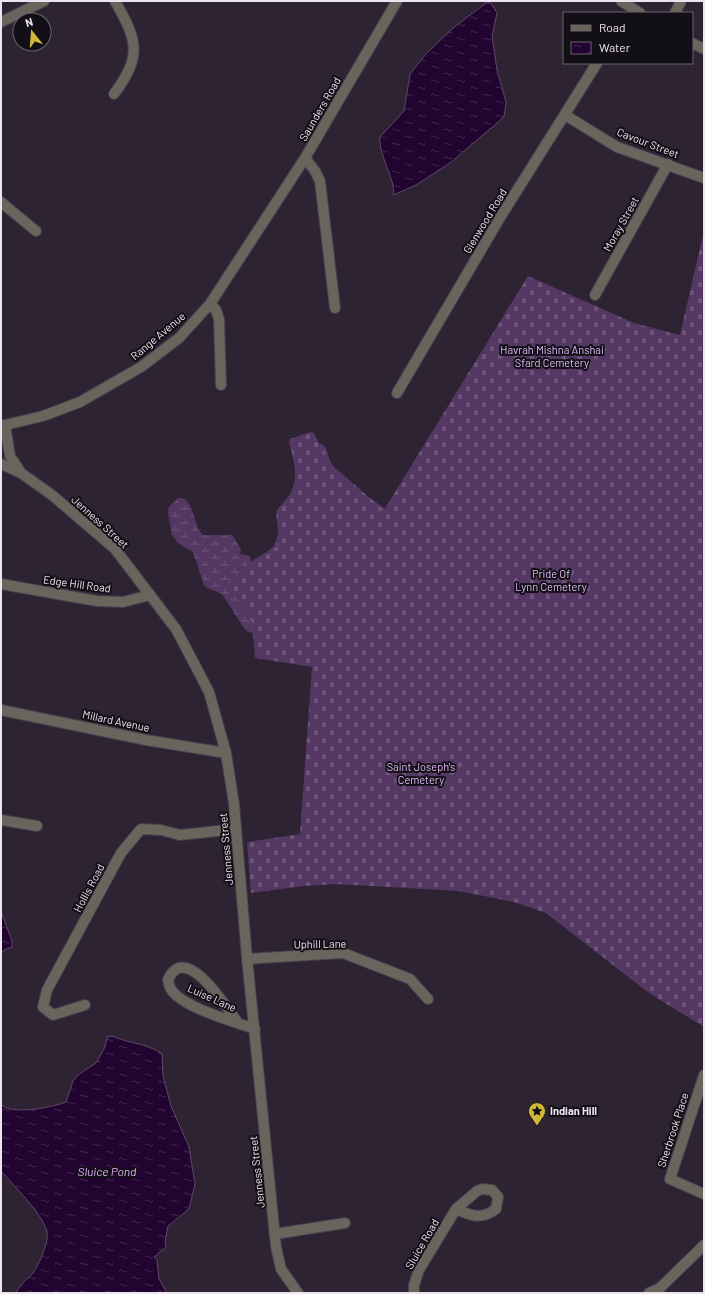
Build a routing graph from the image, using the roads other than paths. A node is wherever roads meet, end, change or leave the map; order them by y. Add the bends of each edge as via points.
1 (44, 1) edge
2 (115, 1) edge
3 (397, 1) edge
4 (681, 1) edge
5 (625, 7) edge
6 (638, 12) edge
7 (676, 12) edge
8 (1, 22) edge
9 (693, 44) edge
10 (704, 49) edge
11 (596, 64) edge
12 (114, 94) dead end
13 (565, 115) junction
14 (305, 158) junction
15 (668, 164) junction
16 (704, 178) edge
17 (1, 202) edge
18 (36, 231) dead end
19 (595, 295) dead end
20 (210, 304) junction
21 (335, 308) dead end
22 (221, 385) dead end
23 (397, 393) dead end
24 (3, 425) edge
25 (1, 464) edge
26 (21, 473) junction
27 (1, 584) edge
28 (150, 595) junction
29 (1, 710) edge
30 (226, 753) junction
31 (1, 820) edge
32 (37, 826) dead end
33 (236, 828) junction
34 (247, 959) junction
35 (428, 999) dead end
36 (85, 1005) dead end
37 (238, 1023) junction
38 (255, 1029) junction
39 (704, 1075) edge
40 (704, 1194) edge
41 (456, 1209) dead end
42 (345, 1223) dead end
43 (275, 1234) junction
44 (704, 1245) edge
45 (298, 1293) edge
46 (414, 1293) edge
47 (649, 1293) edge

1 - 8 street
2 - 12 street via 132,36 133,52 128,75
3 - 14 street, Saunders Road
4 - 7 street
5 - 6 street
9 - 10 street
11 - 13 street, Glenwood Road
13 - 15 street, Cavour Street via 617,147
13 - 23 street, Glenwood Road via 497,223
14 - 20 street, Range Avenue
14 - 21 street, Saunders Road via 320,181
15 - 16 street, Cavour Street
15 - 19 street, Moray Street
17 - 18 street
20 - 22 street via 216,310 219,319
20 - 24 street, Range Avenue via 179,338 114,384 61,410
24 - 26 street, Jenness Street via 10,456
25 - 26 street, Jenness Street
26 - 28 street, Jenness Street via 52,495 116,549
27 - 28 street, Edge Hill Road via 97,601 123,602
28 - 30 street, Jenness Street via 176,629 209,692
29 - 30 street, Millard Avenue via 146,740
30 - 33 street, Jenness Street
31 - 32 street
33 - 34 street, Jenness Street
33 - 36 street, Hollis Road via 180,835 161,830 141,829 122,854 47,990 43,1007 53,1015
34 - 35 street, Uphill Lane via 343,953 410,979
34 - 38 street, Jenness Street
37 - 37 street, Luise Lane via 211,987 195,971 186,967 171,972 168,980 171,990 178,997
37 - 38 street, Luise Lane
38 - 43 street, Jenness Street
39 - 40 street, Sherbrook Place via 670,1179
41 - 46 street, Sluice Road via 419,1270
42 - 43 street
43 - 45 street, Jenness Street via 281,1269
44 - 47 street via 660,1288

